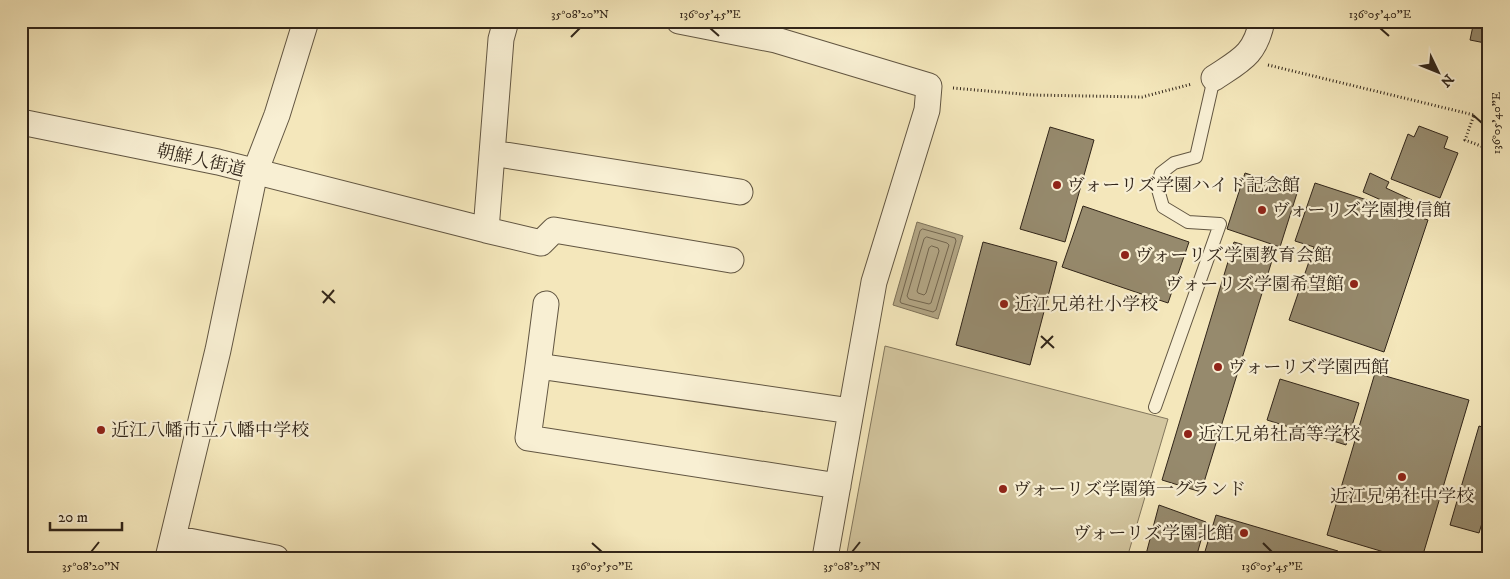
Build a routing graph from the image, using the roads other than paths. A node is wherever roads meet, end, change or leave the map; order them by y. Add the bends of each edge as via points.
1 (305, 21) edge
2 (506, 21) edge
3 (679, 21) edge
4 (1262, 21) edge
5 (779, 30) edge
6 (1214, 78) joint
7 (21, 122) edge
8 (492, 153) junction
9 (255, 172) junction
10 (740, 192) dead end
11 (486, 230) junction
12 (731, 260) dead end
13 (546, 304) dead end
14 (538, 366) junction
15 (1155, 407) dead end
16 (851, 411) junction
17 (838, 486) junction
18 (171, 548) edge
19 (276, 558) edge
20 (825, 558) edge

1 - 9 street, 朝鮮人街道 via 277,115
2 - 8 street via 501,39
3 - 5 street
4 - 6 street via 1259,37 1245,58
5 - 16 street via 929,86 927,110 874,282
6 - 15 lane via 1196,157 1174,163 1161,172 1156,186 1163,207 1188,222 1220,224
7 - 9 street, 朝鮮人街道
8 - 10 street
8 - 11 street
9 - 11 street
9 - 18 street via 218,350
11 - 12 street via 540,243 554,230
13 - 14 street
14 - 16 street
14 - 17 street via 528,438
16 - 17 street
17 - 20 street
18 - 19 street

